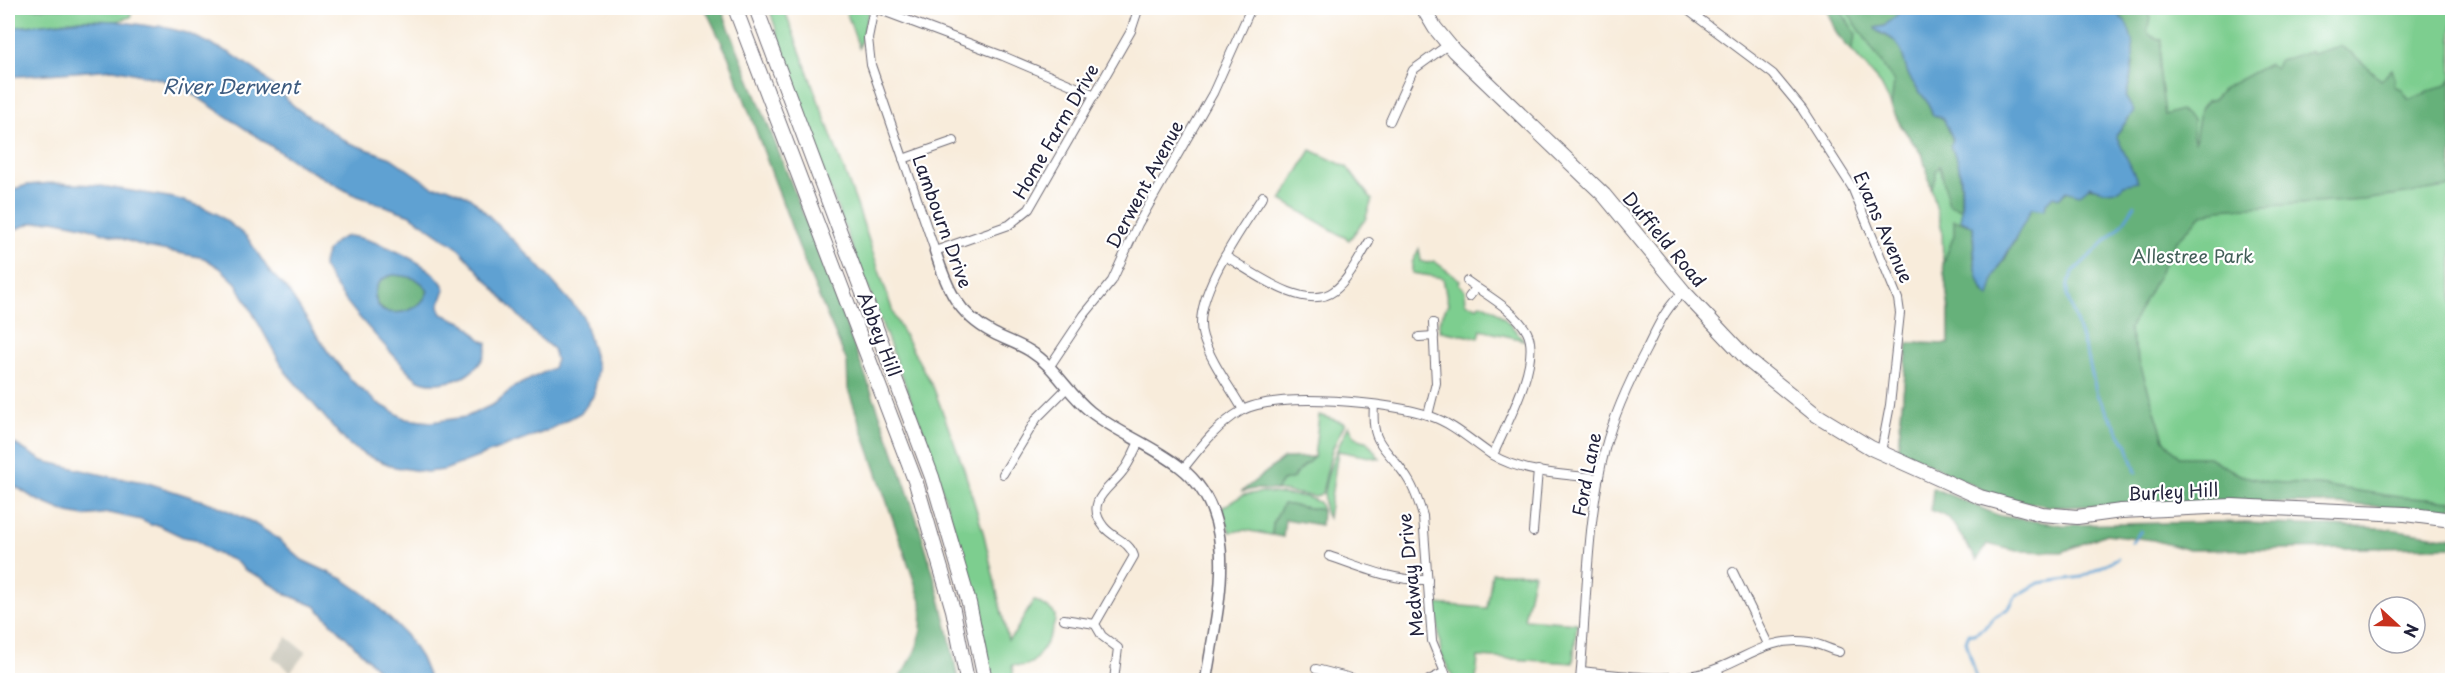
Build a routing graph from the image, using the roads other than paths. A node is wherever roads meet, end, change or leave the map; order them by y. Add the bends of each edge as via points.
1 (735, 8) edge
2 (756, 8) edge
3 (875, 8) edge
4 (1135, 8) edge
5 (1251, 8) edge
6 (1423, 8) edge
7 (1690, 9) edge
8 (1449, 45) junction
9 (1095, 95) junction
10 (1390, 121) dead end
11 (954, 141) dead end
12 (903, 159) junction
13 (1263, 196) dead end
14 (1369, 242) dead end
15 (935, 251) junction
16 (1225, 256) junction
17 (1467, 281) dead end
18 (1476, 288) junction
19 (1684, 291) junction
20 (1469, 297) dead end
21 (1433, 323) dead end
22 (1434, 336) junction
23 (1419, 338) dead end
24 (1050, 366) junction
25 (1067, 388) junction
26 (1374, 405) junction
27 (1243, 410) junction
28 (1428, 415) junction
29 (1139, 442) junction
30 (1881, 452) junction
31 (1493, 455) junction
32 (1905, 463) joint
33 (1183, 469) junction
34 (1538, 470) junction
35 (1003, 474) dead end
36 (1599, 478) junction
37 (2452, 520) edge
38 (1533, 532) dead end
39 (1329, 556) dead end
40 (1733, 572) dead end
41 (1428, 580) junction
42 (1064, 619) dead end
43 (1095, 624) junction
44 (1768, 644) junction
45 (1839, 652) dead end
46 (1316, 669) dead end
47 (1717, 669) junction
48 (1580, 676) edge
49 (1446, 677) edge
50 (967, 681) edge
51 (985, 681) edge
52 (1114, 681) edge
53 (1206, 681) edge
54 (1359, 681) edge
55 (1429, 681) edge
56 (1722, 681) edge

1 - 50 highway, Abbey Hill via 916,483 953,610
2 - 51 highway, Abbey Hill via 932,477 966,592
3 - 9 street
3 - 12 street, Lambourn Drive via 868,38 871,65
4 - 9 street, Home Farm Drive via 1131,32
5 - 24 street, Derwent Avenue via 1213,93 1138,224 1112,282
6 - 8 highway, Duffield Road
7 - 30 street, Evans Avenue via 1773,74 1802,109 1863,211 1900,313
8 - 10 street via 1413,70
8 - 19 highway, Duffield Road via 1585,175
9 - 15 street, Home Farm Drive via 1023,217 1001,229
11 - 12 street
12 - 15 street, Lambourn Drive
13 - 16 street
14 - 16 street via 1334,291 1308,298 1289,293
15 - 24 street, Lambourn Drive via 950,294 965,312 989,331
16 - 27 street via 1203,308 1202,336
17 - 18 street
18 - 20 street
18 - 31 street via 1517,319 1531,343 1524,380
19 - 30 highway, Duffield Road via 1774,383 1815,414
19 - 36 street, Ford Lane via 1667,309 1635,371 1615,416
21 - 22 street
22 - 23 street
22 - 28 street via 1436,383
24 - 25 street, Lambourn Drive
25 - 29 street, Lambourn Drive via 1091,412
25 - 35 street via 1037,418
26 - 27 street via 1271,401
26 - 28 street
26 - 41 street, Medway Drive via 1372,423 1376,438 1404,472 1423,516
27 - 33 street via 1219,426
28 - 31 street via 1456,428
29 - 33 street, Lambourn Drive
29 - 43 street via 1123,472 1099,498 1099,520 1127,544 1134,556
30 - 32 highway, Duffield Road
31 - 34 street
32 - 37 highway, Burley Hill via 1980,497 2042,514 2077,517 2232,506 2405,514
33 - 53 street, Lambourn Drive via 1206,501 1222,543
34 - 36 street
34 - 38 street
36 - 48 street, Ford Lane
39 - 41 street via 1388,577
40 - 44 street
41 - 49 street, Medway Drive via 1432,641
42 - 43 street
43 - 52 street via 1102,636 1118,648
44 - 45 street via 1808,642
44 - 47 street
46 - 54 street
47 - 48 street via 1682,676
47 - 56 street
49 - 55 street

